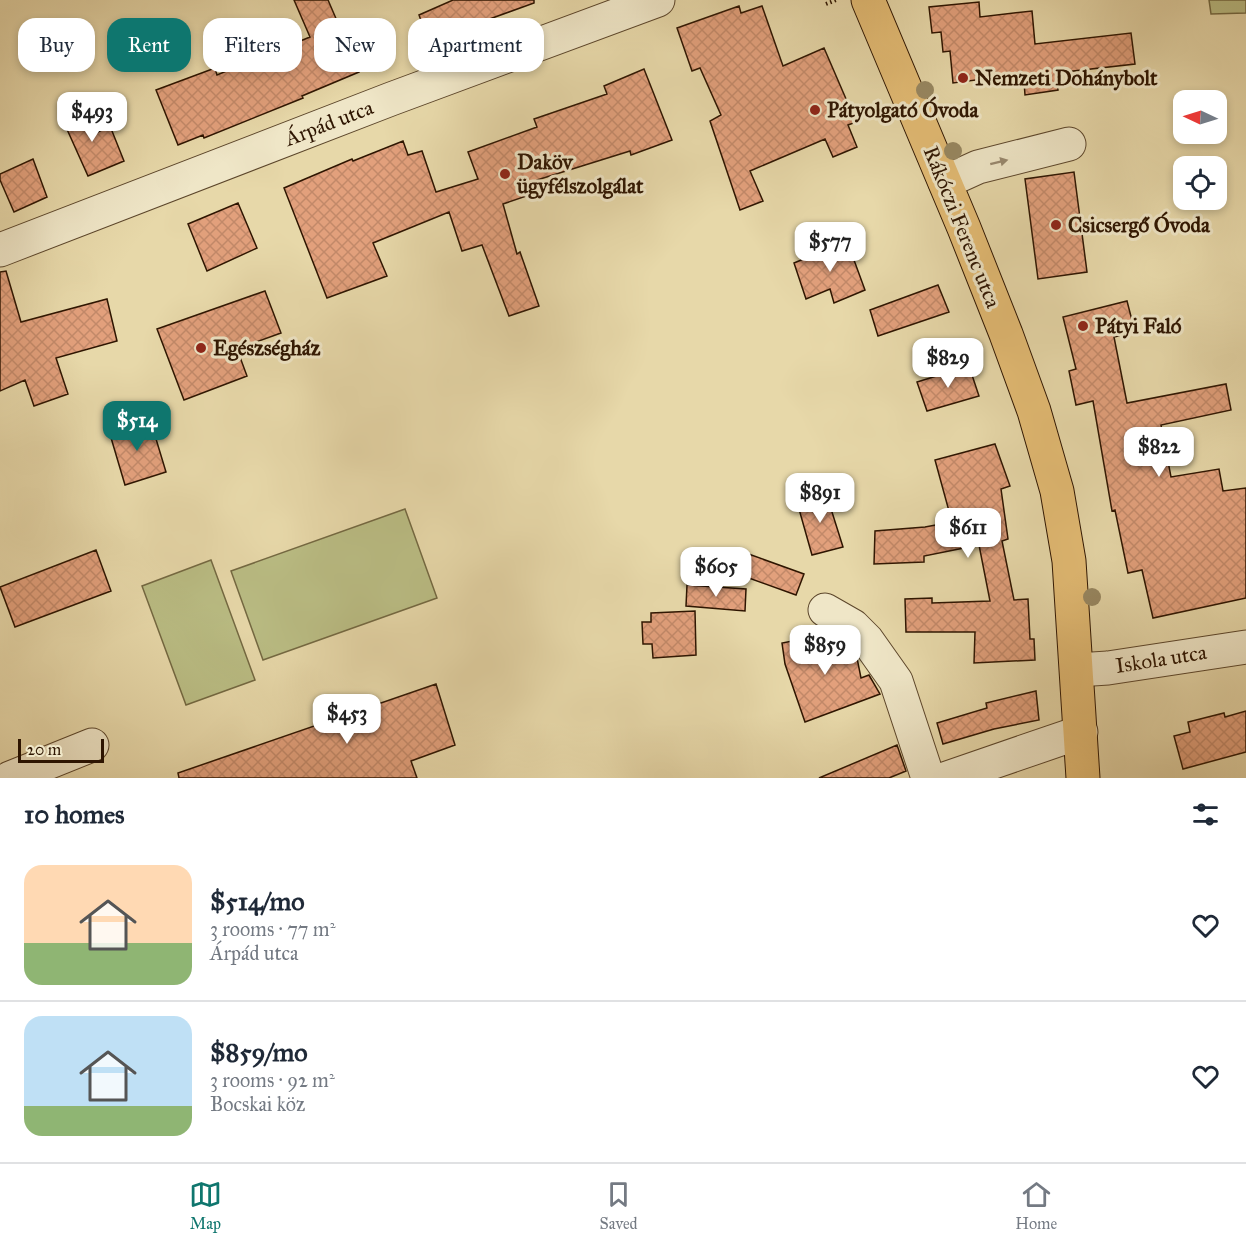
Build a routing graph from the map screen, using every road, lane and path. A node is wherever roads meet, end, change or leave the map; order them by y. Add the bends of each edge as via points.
1 (658, 0) edge
2 (836, 0) edge
3 (868, 0) edge
4 (826, 4) dead end
5 (1069, 144) dead end
6 (945, 182) junction
7 (0, 250) edge
8 (825, 610) dead end
9 (1246, 647) edge
10 (1077, 670) junction
11 (1081, 732) junction
12 (92, 745) dead end
13 (10, 778) edge
14 (928, 778) edge
15 (947, 778) edge
16 (1083, 778) edge

1 - 7 street, Árpád utca
2 - 4 path
3 - 6 main road, Rákóczi Ferenc utca
6 -> 5 street via 978,167
6 - 10 main road, Rákóczi Ferenc utca via 1030,400 1057,491 1069,561
8 - 14 street via 853,626 867,640 896,681
9 - 10 street, Iskola utca
10 - 11 main road, Rákóczi Ferenc utca
11 - 15 street
11 - 16 main road, Rákóczi Ferenc utca
12 - 13 street

